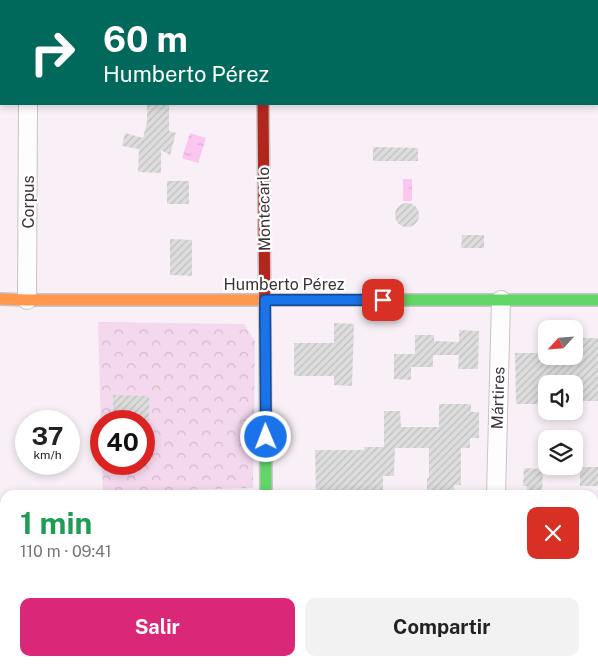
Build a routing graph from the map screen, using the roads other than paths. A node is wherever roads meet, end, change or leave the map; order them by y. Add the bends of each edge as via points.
1 (28, 105) edge
2 (263, 105) edge
3 (0, 299) edge
4 (27, 300) junction
5 (265, 300) junction
6 (501, 300) junction
7 (598, 300) edge
8 (266, 490) edge
9 (496, 490) edge

1 - 4 street, Corpus
2 - 5 street, Montecarlo
3 - 4 street, Humberto Pérez
4 - 5 street, Humberto Pérez
5 - 6 street, Humberto Pérez
5 - 8 street, Montecarlo
6 - 7 street, Humberto Pérez
6 - 9 street, Mártires

